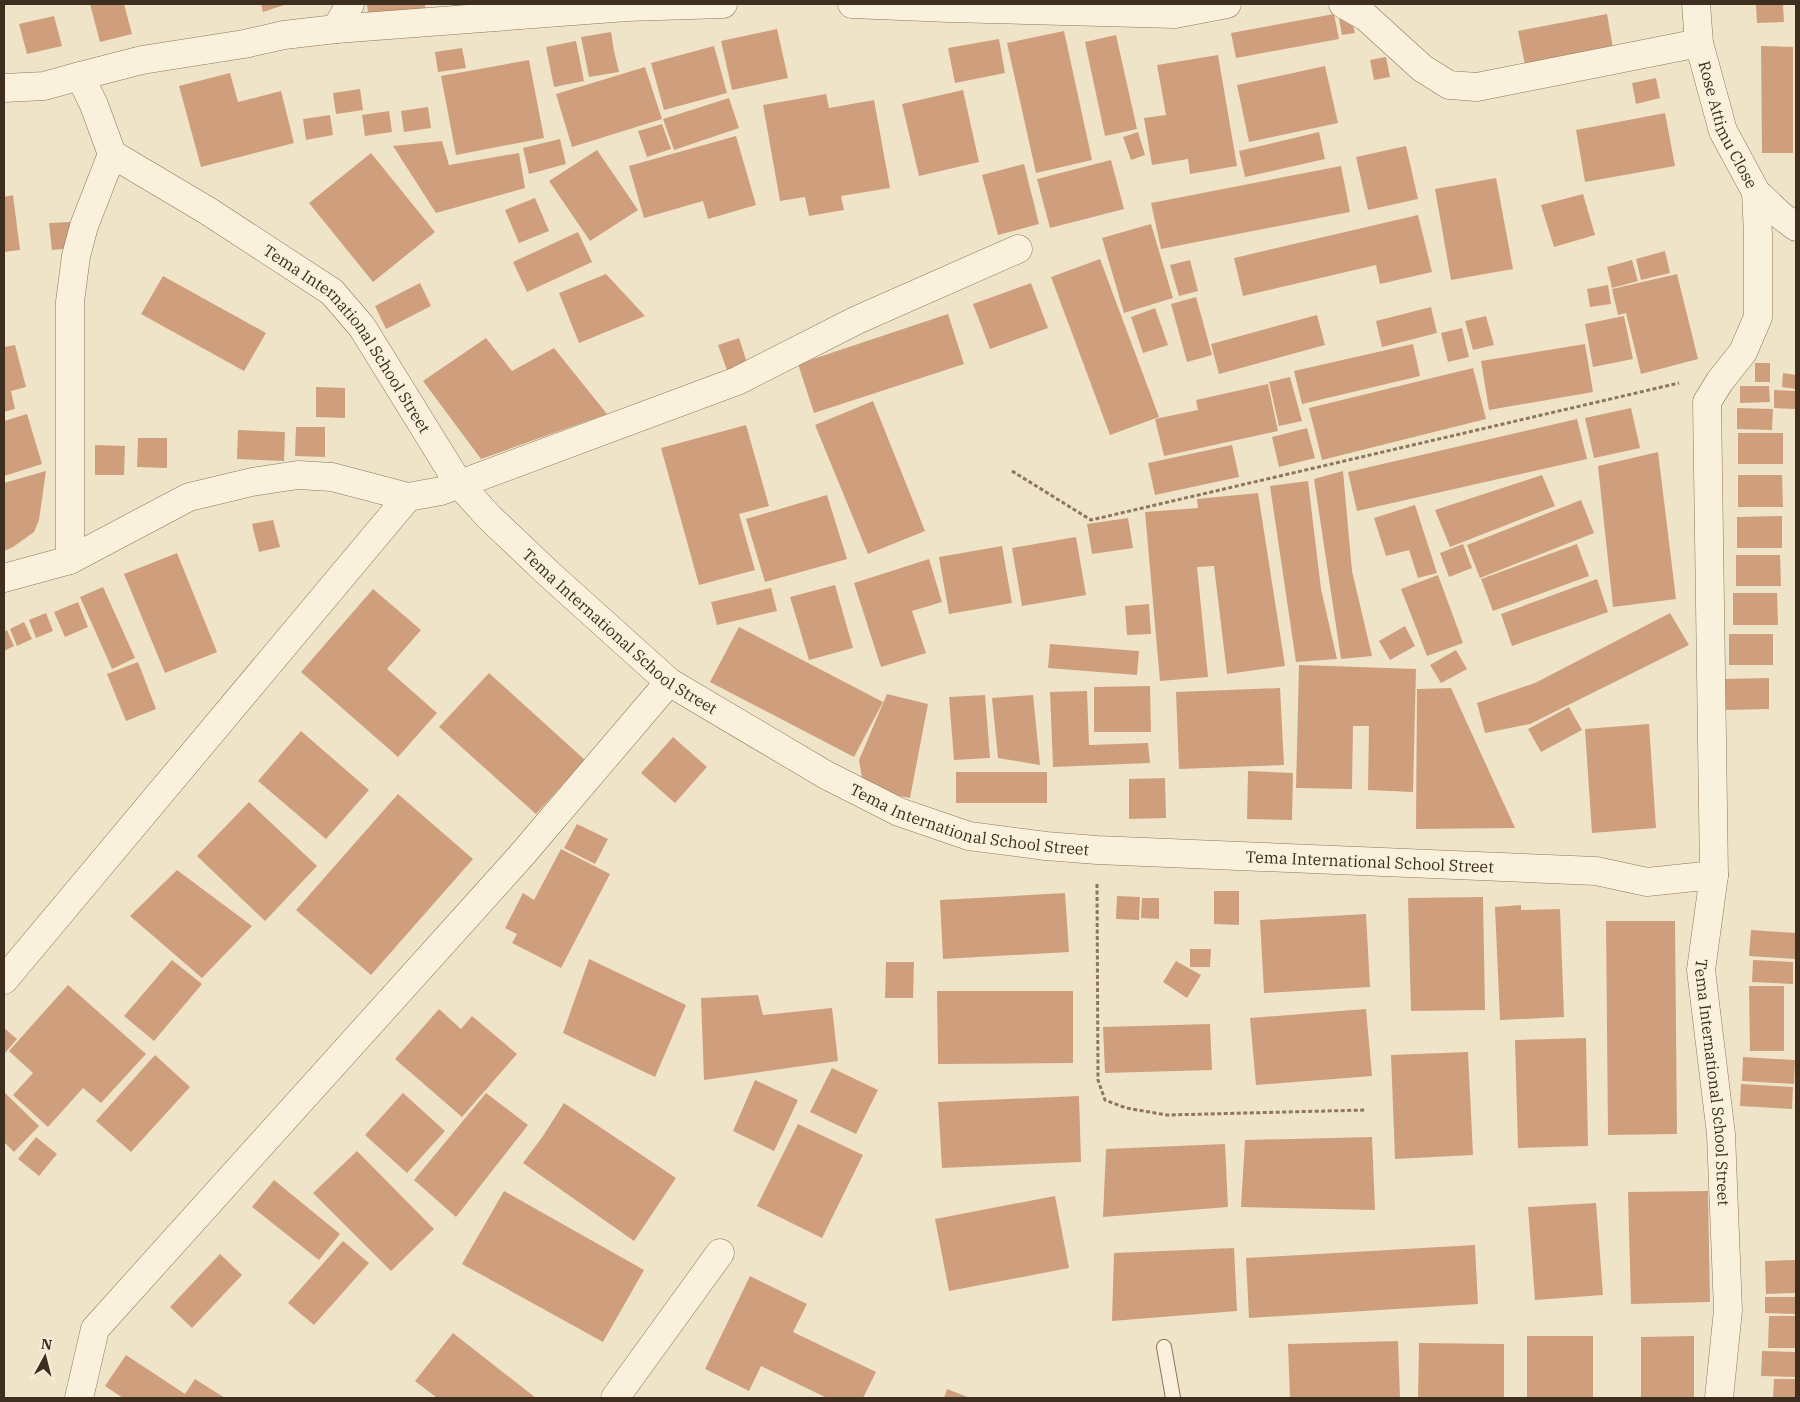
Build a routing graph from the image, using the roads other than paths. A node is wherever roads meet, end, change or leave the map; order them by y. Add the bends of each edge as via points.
1 (350, 4) edge
2 (724, 4) edge
3 (852, 4) edge
4 (1227, 4) edge
5 (1342, 4) edge
6 (1696, 4) edge
7 (336, 29) junction
8 (1699, 43) junction
9 (80, 76) junction
10 (4, 88) edge
11 (112, 154) junction
12 (1756, 192) junction
13 (1796, 227) edge
14 (1018, 249) dead end
15 (459, 484) junction
16 (408, 497) junction
17 (70, 560) junction
18 (4, 578) edge
19 (669, 682) junction
20 (1714, 875) junction
21 (4, 980) edge
22 (720, 1253) dead end
23 (1164, 1348) dead end
24 (79, 1398) edge
25 (615, 1398) edge
26 (1173, 1398) edge
27 (1719, 1398) edge

1 - 7 street
2 - 7 street via 627,7
3 - 4 street via 1175,14
5 - 8 street via 1366,17 1422,68 1449,85 1477,87
6 - 8 street, Rose Attimu Close
7 - 9 street via 142,60
8 - 12 street, Rose Attimu Close via 1723,130
9 - 10 street via 44,86
9 - 11 street
11 - 15 street, Tema International School Street via 208,211 332,292 362,327
11 - 17 street via 84,226 70,302
12 - 13 street, Rose Attimu Close
12 - 20 street via 1758,316 1743,352 1708,402
14 - 15 street via 857,320 737,381
15 - 16 street
15 - 19 street, Tema International School Street via 542,568
16 - 17 street via 332,477 298,475 252,482 189,497
16 - 21 street
17 - 18 street
19 - 20 street, Tema International School Street via 826,775 900,812 969,836 1097,850 1596,871 1647,882
19 - 24 street via 520,857 95,1329
20 - 27 street, Tema International School Street via 1701,970 1721,1134 1728,1300
22 - 25 street
23 - 26 lane

